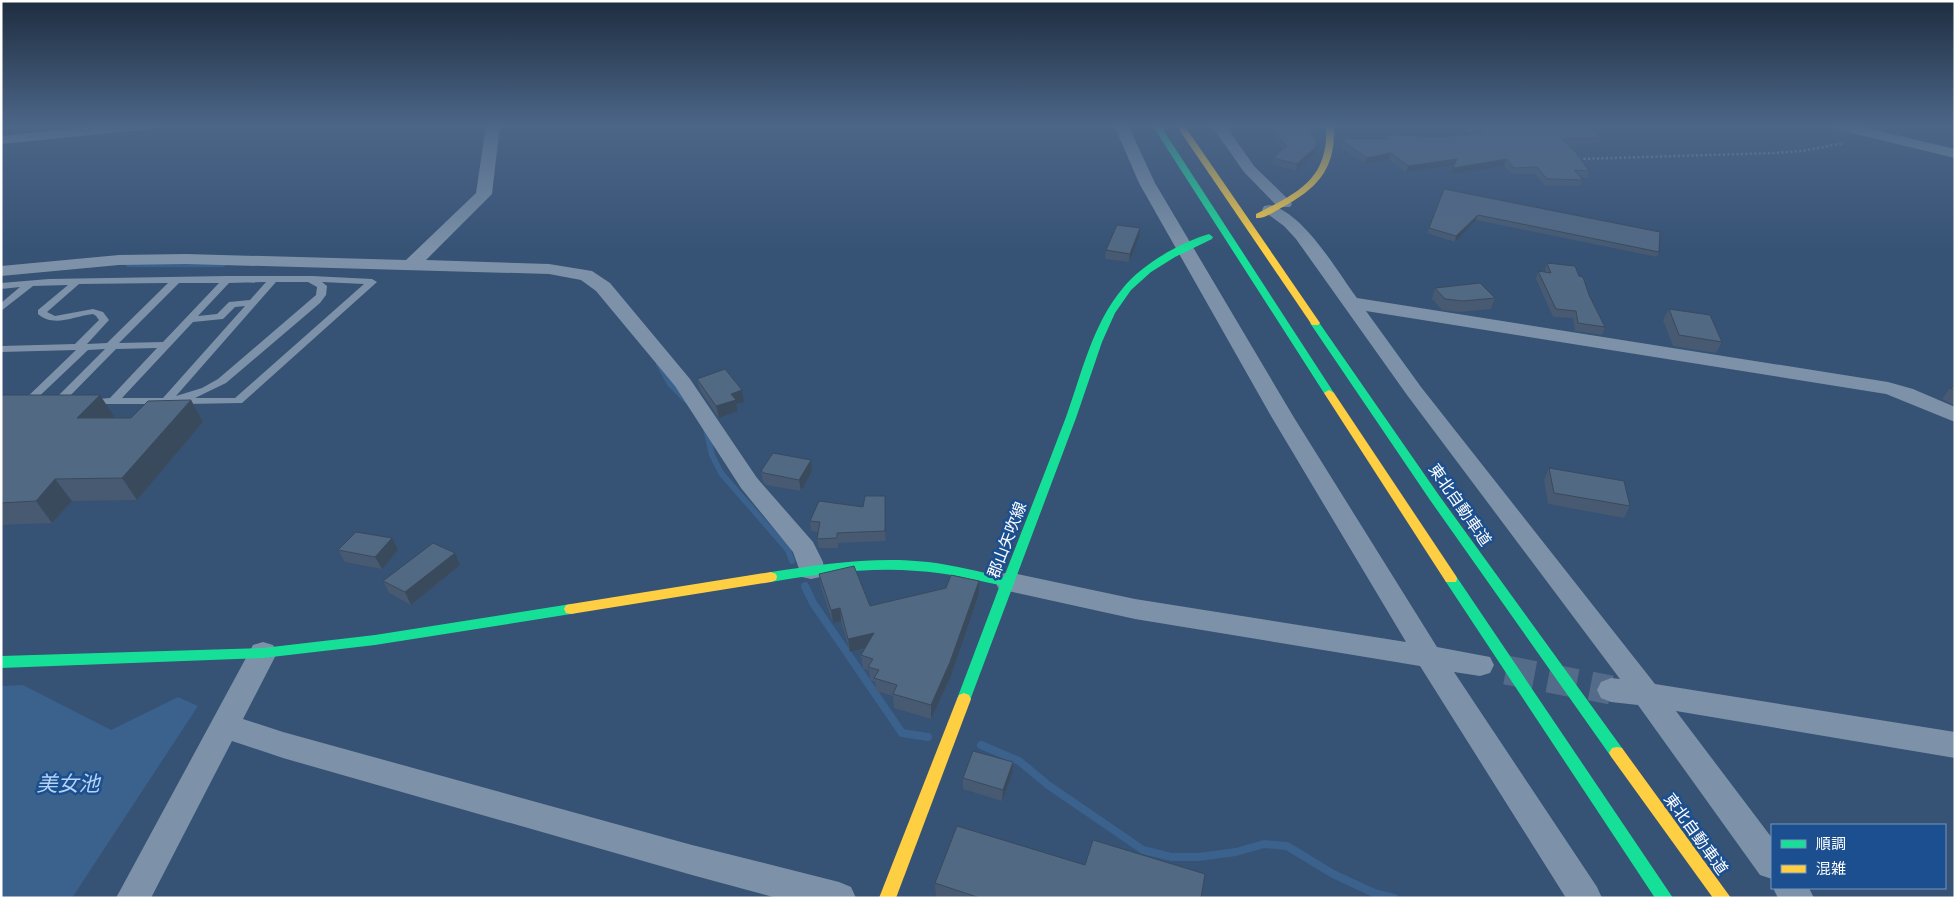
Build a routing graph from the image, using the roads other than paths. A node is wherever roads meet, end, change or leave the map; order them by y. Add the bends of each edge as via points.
1 (488, 167) edge
2 (1140, 167) edge
3 (1183, 167) edge
4 (1209, 167) edge
5 (1248, 167) edge
6 (1324, 167) edge
7 (1271, 210) junction
8 (1210, 237) dead end
9 (1184, 248) junction
10 (411, 265) junction
11 (1, 271) edge
12 (227, 279) junction
13 (274, 279) junction
14 (310, 279) junction
15 (177, 280) junction
16 (76, 282) junction
17 (32, 283) junction
18 (1, 286) edge
19 (254, 303) junction
20 (1351, 303) junction
21 (1, 308) edge
22 (191, 319) junction
23 (112, 346) junction
24 (166, 346) junction
25 (81, 347) junction
26 (1, 349) edge
27 (114, 401) junction
28 (166, 401) junction
29 (50, 402) junction
30 (1955, 415) edge
31 (812, 570) junction
32 (1008, 582) junction
33 (264, 653) junction
34 (1429, 657) junction
35 (1, 662) edge
36 (1480, 665) dead end
37 (1611, 690) tunnel mouth
38 (1647, 694) junction
39 (225, 726) junction
40 (1955, 745) edge
41 (1771, 863) edge
42 (133, 898) edge
43 (839, 898) edge
44 (887, 898) edge
45 (1585, 898) edge
46 (1665, 898) edge
47 (1723, 898) edge

1 - 10 street via 484,194
2 - 9 street
3 - 46 main road via 1398,499
4 - 47 main road, 東北自動車道 via 1483,567
5 - 7 street
6 - 7 main road via 1305,190
7 - 20 street via 1290,222 1302,235
8 - 9 main road, 郡山矢吹線
9 - 32 main road, 郡山矢吹線 via 1144,273 1112,309
9 - 34 street
10 - 11 street via 186,259 119,260
10 - 31 street via 557,269 586,275 598,283 683,383 749,483 804,548
12 - 13 lane
12 - 15 lane
12 - 22 lane
13 - 14 lane
13 - 19 lane
14 - 28 lane via 322,286 317,301 210,388 185,398
14 - 28 lane via 372,282 238,401
15 - 16 lane
15 - 23 lane
16 - 17 lane
16 - 25 lane via 41,312 45,317 54,319 100,313 104,320
17 - 18 lane
17 - 21 lane
19 - 22 lane via 232,304 220,318
19 - 28 lane
20 - 30 street via 1888,388
20 - 38 street via 1414,391
22 - 24 lane
23 - 24 lane
23 - 25 lane
23 - 29 lane
24 - 27 lane
25 - 26 lane
25 - 29 lane via 22,403
27 - 28 lane
27 - 29 lane
31 - 32 main road via 918,566
31 - 33 main road via 375,640
32 - 34 street via 1134,609
32 - 44 main road, 郡山矢吹線
33 - 35 main road
33 - 39 street
34 - 36 street
34 - 45 street
37 - 38 street
38 - 40 street
38 - 41 street
39 - 42 street
39 - 43 street via 692,860

